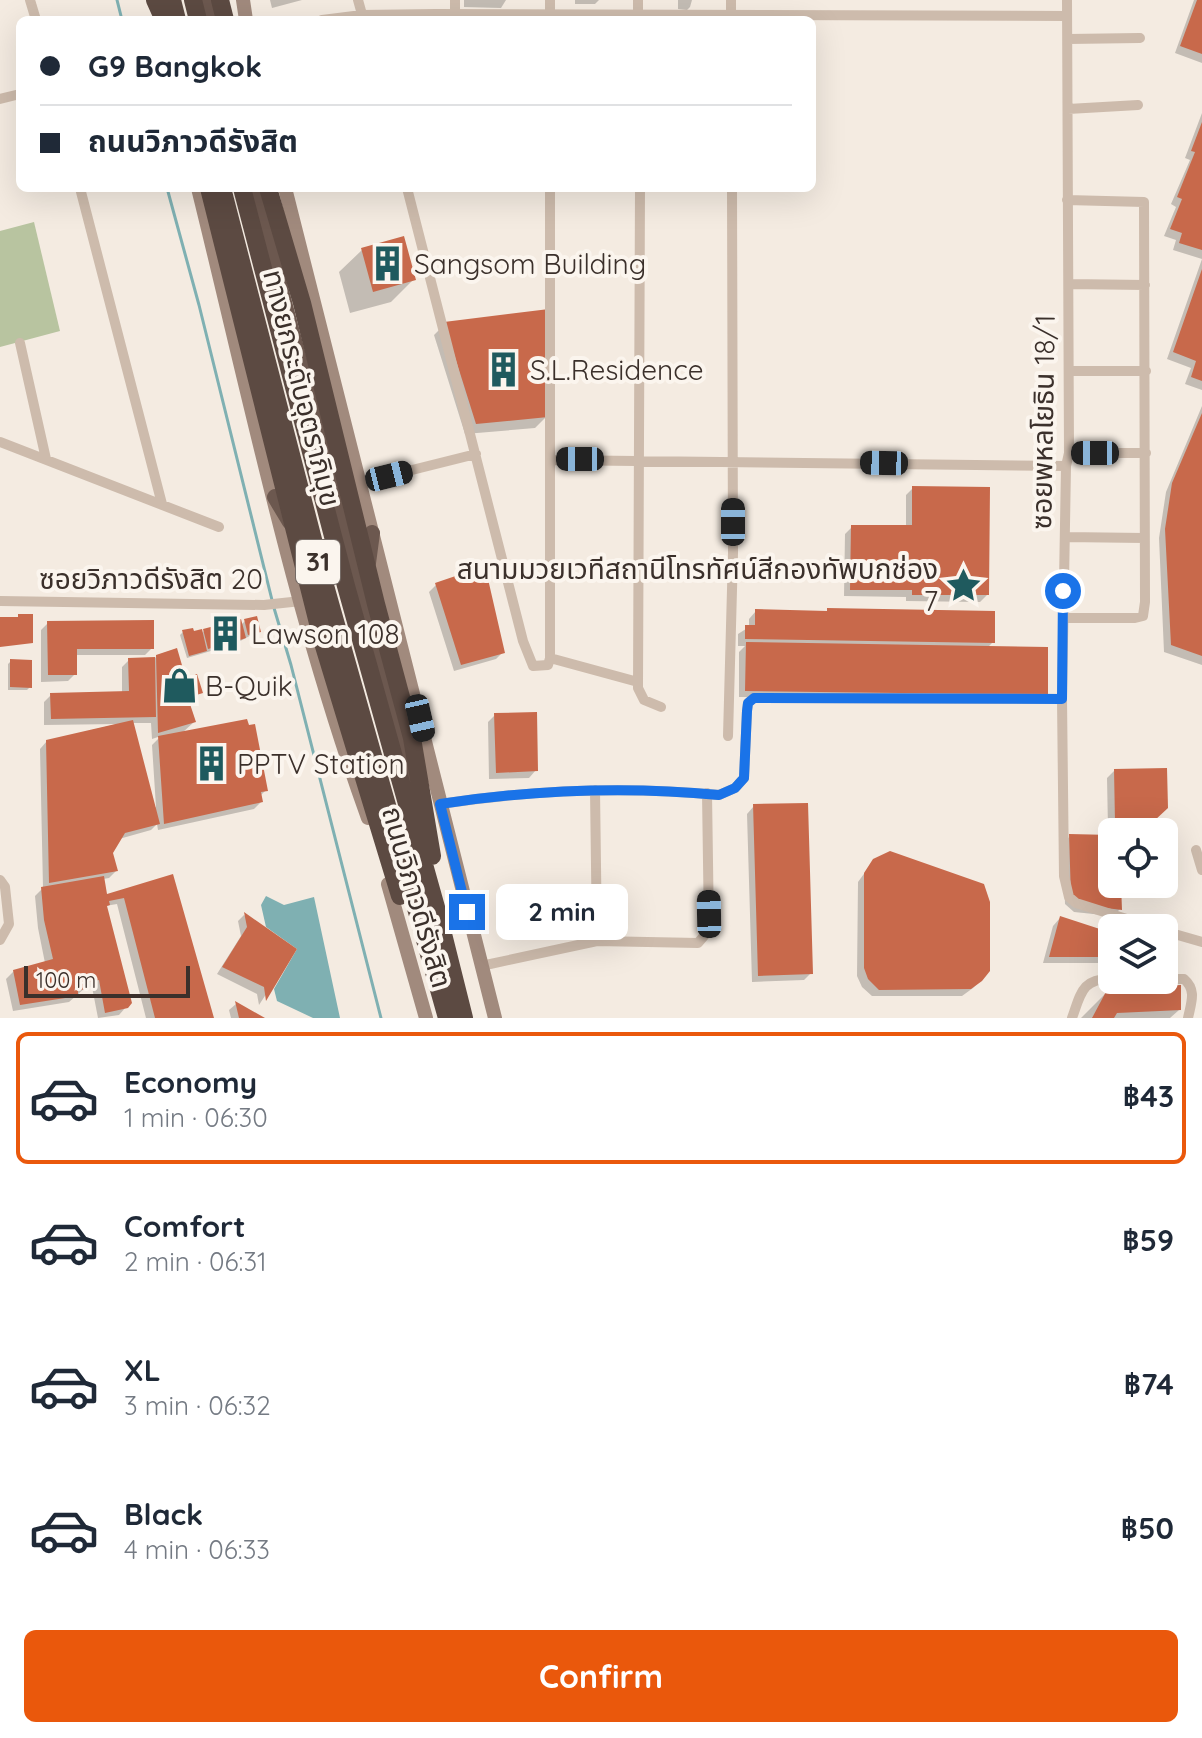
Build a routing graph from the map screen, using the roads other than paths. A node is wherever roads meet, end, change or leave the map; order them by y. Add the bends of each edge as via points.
1 (455, 0) edge
2 (1067, 0) edge
3 (455, 14) junction
4 (394, 16) edge
5 (502, 16) edge
6 (1067, 16) junction
7 (816, 17) edge
8 (1140, 38) dead end
9 (1068, 39) junction
10 (1138, 105) dead end
11 (1068, 109) junction
12 (81, 192) edge
13 (199, 192) edge
14 (210, 192) edge
15 (221, 192) edge
16 (221, 192) edge
17 (243, 192) edge
18 (255, 192) edge
19 (286, 192) edge
20 (408, 192) edge
21 (550, 192) edge
22 (640, 192) edge
23 (732, 192) edge
24 (270, 196) edge
25 (1067, 200) junction
26 (1069, 284) junction
27 (1145, 285) junction
28 (20, 343) dead end
29 (1069, 371) junction
30 (1146, 371) junction
31 (0, 442) edge
32 (1069, 453) junction
33 (1146, 453) junction
34 (476, 454) junction
35 (46, 459) junction
36 (640, 459) junction
37 (550, 460) junction
38 (733, 461) junction
39 (1066, 466) junction
40 (360, 483) junction
41 (275, 497) junction
42 (162, 504) junction
43 (219, 527) dead end
44 (372, 533) junction
45 (1065, 537) junction
46 (1144, 538) junction
47 (313, 562) junction
48 (0, 601) edge
49 (301, 601) junction
50 (364, 606) junction
51 (1063, 618) junction
52 (550, 658) junction
53 (638, 682) junction
54 (1062, 699) junction
55 (661, 707) dead end
56 (728, 736) dead end
57 (595, 790) junction
58 (707, 793) junction
59 (440, 804) junction
60 (1196, 850) dead end
61 (1202, 870) edge
62 (0, 880) edge
63 (1111, 914) edge
64 (439, 918) junction
65 (424, 934) junction
66 (1178, 935) edge
67 (0, 940) edge
68 (597, 941) junction
69 (1202, 942) edge
70 (486, 966) junction
71 (1098, 979) edge
72 (1178, 979) edge
73 (426, 1018) edge
74 (446, 1018) edge
75 (464, 1018) edge
76 (472, 1018) edge
77 (495, 1018) edge
78 (1072, 1018) edge
79 (1188, 1018) edge

1 - 3 street
2 - 6 street, ซอยพหลโยธิน 18/1
3 - 4 street
3 - 5 street
6 - 7 street
6 - 9 street, ซอยพหลโยธิน 18/1
8 - 9 street
9 - 11 street, ซอยพหลโยธิน 18/1
10 - 11 street
11 - 25 street, ซอยพหลโยธิน 18/1
12 - 42 street
13 - 41 main road, ถนนวิภาวดีรังสิต / 31
14 - 65 highway via 323,643 403,905
15 - 47 highway, ถนนวิภาวดีรังสิต / 31
16 - 65 highway, ทางยกระดับอุตราภิมุข / 31
17 - 64 highway, ทางยกระดับอุตราภิมุข / 31
18 - 50 highway, ถนนวิภาวดีรังสิต / 31
19 - 40 main road, ถนนวิภาวดีรังสิต / 31
20 - 34 street
21 - 37 street
22 - 36 street
23 - 38 street
24 - 64 highway via 412,738
25 - 26 street, ซอยพหลโยธิน 18/1
25 - 27 street via 1144,202
26 - 27 street
26 - 29 street, ซอยพหลโยธิน 18/1
27 - 30 street
28 - 35 street
29 - 30 street
29 - 32 street, ซอยพหลโยธิน 18/1
30 - 33 street
31 - 35 street
32 - 33 street
32 - 39 street, ซอยพหลโยธิน 18/1
33 - 46 street
34 - 40 street
34 - 52 street via 528,660 540,667
35 - 42 street
36 - 37 street
36 - 38 street
36 - 53 street
37 - 52 street
38 - 39 street
38 - 56 street
39 - 45 street, ซอยพหลโยธิน 18/1
40 - 44 main road, ถนนวิภาวดีรังสิต / 31
41 - 47 highway
41 - 49 main road, ถนนวิภาวดีรังสิต / 31
42 - 43 street
44 - 50 highway
44 - 59 main road, ถนนวิภาวดีรังสิต / 31
45 - 46 street
45 - 51 street, ซอยพหลโยธิน 18/1
46 - 51 street via 1143,616
47 - 74 highway, ถนนวิภาวดีรังสิต / 31
48 - 49 street, ซอยวิภาวดีรังสิต 20
49 - 73 main road, ถนนวิภาวดีรังสิต / 31
50 - 76 highway, ถนนวิภาวดีรังสิต / 31
51 - 54 street, ซอยพหลโยธิน 18/1
52 - 53 street
53 - 55 street via 644,700
54 - 58 street via 754,698 747,711 744,778 719,795
54 - 63 street, ซอยพหลโยธิน 18/1 via 1065,889 1076,903
57 - 58 street
57 - 59 street via 510,793
57 - 68 street
58 - 68 street via 705,936 698,943 682,944
59 - 70 main road, ถนนวิภาวดีรังสิต / 31
60 - 61 street
62 - 67 street via 9,924
64 - 75 highway, ทางยกระดับอุตราภิมุข / 31
65 - 74 highway, ทางยกระดับอุตราภิมุข / 31
66 - 69 street
68 - 70 street
70 - 77 main road, ถนนวิภาวดีรังสิต / 31
71 - 78 street via 1082,991
72 - 79 street via 1189,984 1193,996

